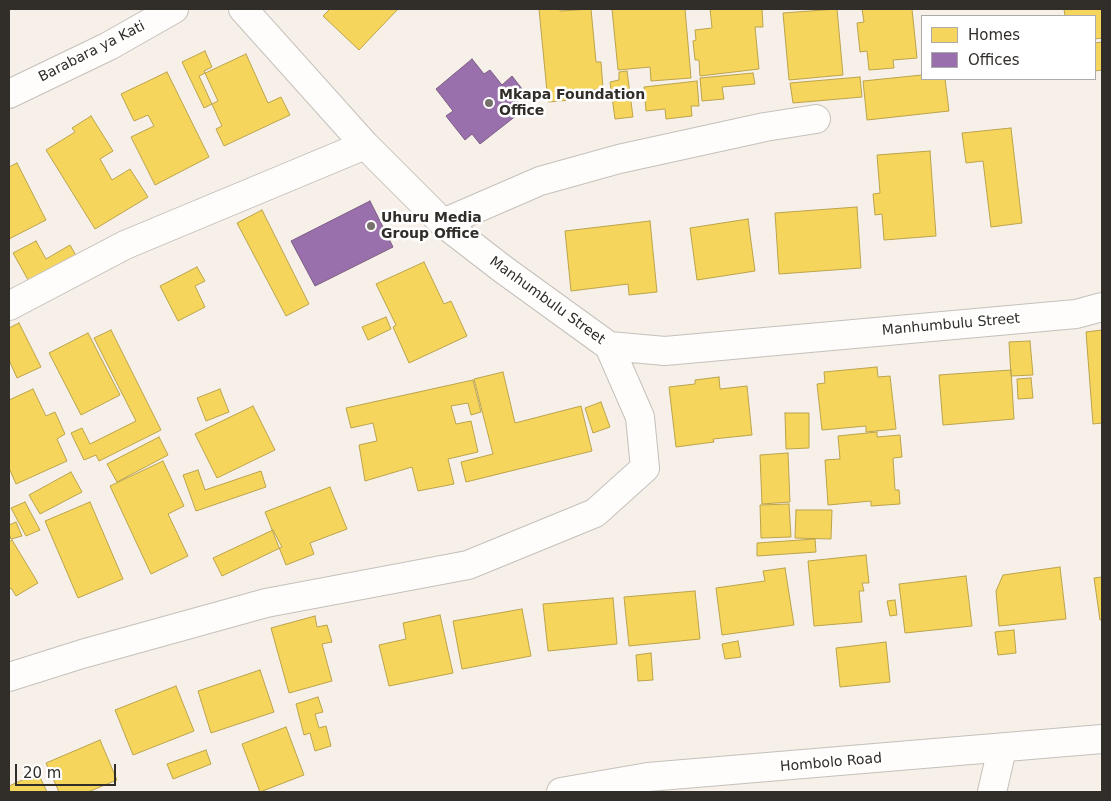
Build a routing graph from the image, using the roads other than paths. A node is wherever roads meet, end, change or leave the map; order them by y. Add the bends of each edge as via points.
1 (174, 9) edge
2 (243, 9) edge
3 (9, 94) edge
4 (816, 119) dead end
5 (365, 145) junction
6 (443, 223) junction
7 (9, 306) edge
8 (1102, 307) edge
9 (609, 346) junction
10 (9, 678) edge
11 (1102, 739) edge
12 (1002, 749) junction
13 (561, 792) edge
14 (992, 792) edge

1 - 3 street, Barabara ya Kati via 108,46
2 - 5 street, Manhumbulu Street
4 - 6 street via 611,162 540,182
5 - 6 street, Manhumbulu Street
5 - 7 street via 125,245
6 - 9 street, Manhumbulu Street
8 - 9 street, Manhumbulu Street via 1067,315 666,351
9 - 10 street via 640,417 645,468 595,513 468,565 266,603 82,654
11 - 12 street, Hombolo Road
12 - 13 street, Hombolo Road via 648,777
12 - 14 street

